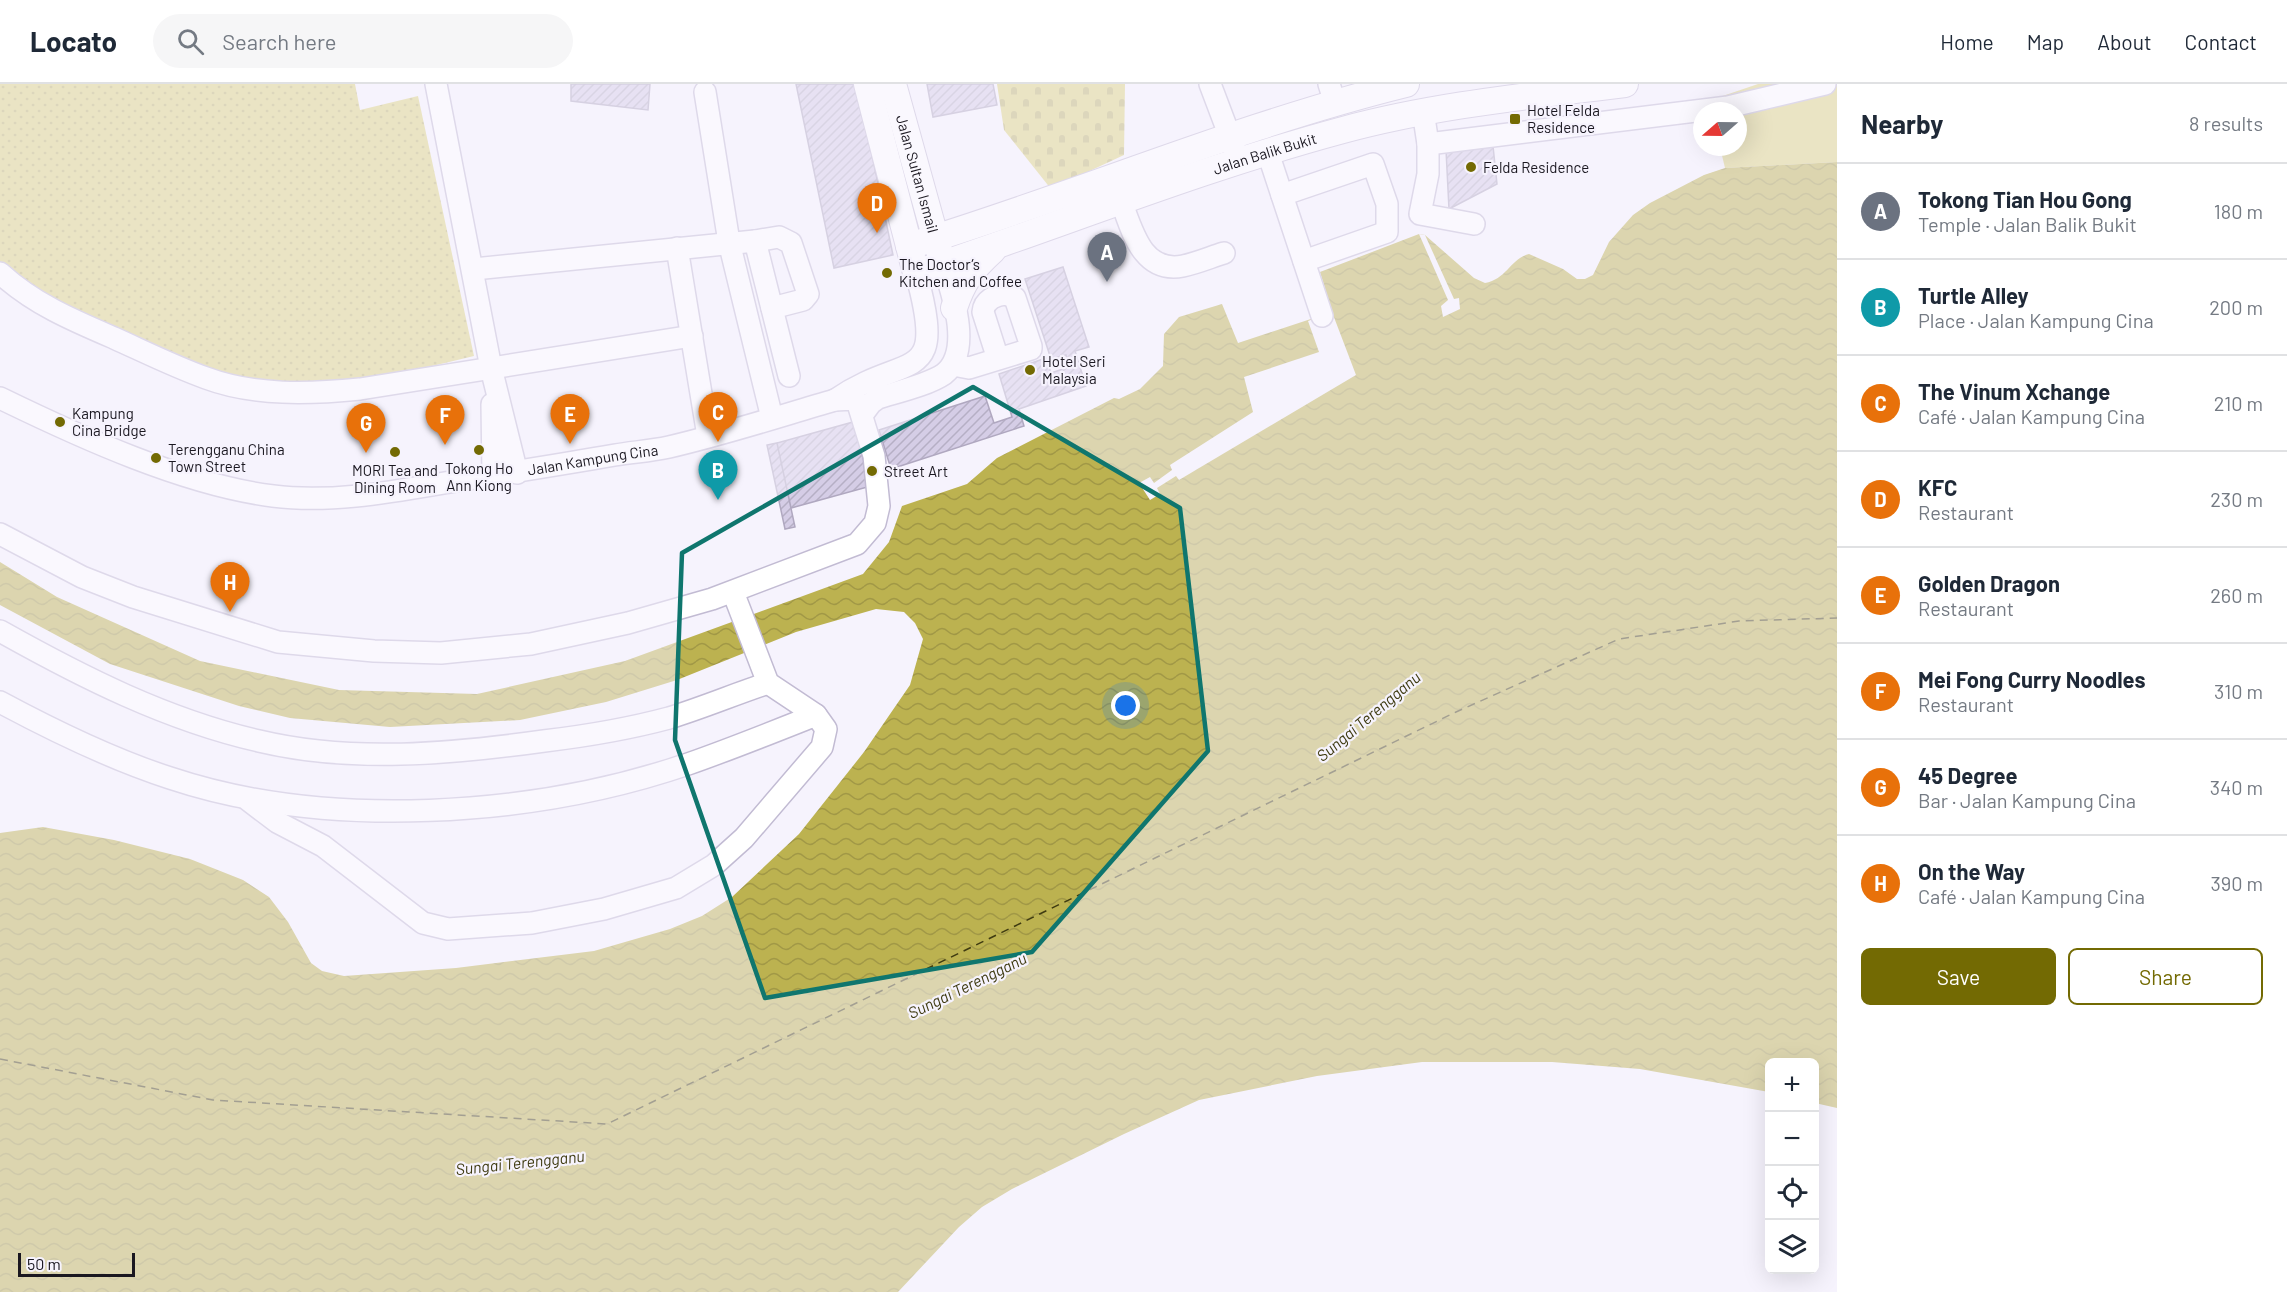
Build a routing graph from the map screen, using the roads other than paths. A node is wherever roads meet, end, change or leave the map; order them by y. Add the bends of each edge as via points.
1 (436, 84) edge
2 (867, 84) edge
3 (893, 84) edge
4 (1210, 84) edge
5 (1406, 84) edge
6 (1625, 84) edge
7 (1825, 84) edge
8 (705, 92) dead end
9 (1332, 94) edge
10 (1459, 106) junction
11 (1423, 111) junction
12 (1230, 137) junction
13 (1463, 140) junction
14 (1428, 144) junction
15 (1268, 153) junction
16 (1239, 162) junction
17 (922, 189) junction
18 (1282, 195) junction
19 (1121, 201) junction
20 (983, 222) junction
21 (1474, 224) dead end
22 (936, 238) junction
23 (755, 241) junction
24 (729, 242) junction
25 (999, 244) junction
26 (909, 246) junction
27 (676, 248) junction
28 (1224, 253) dead end
29 (1304, 261) junction
30 (761, 263) junction
31 (943, 264) junction
32 (474, 269) junction
33 (735, 271) junction
34 (0, 273) edge
35 (916, 273) junction
36 (772, 308) junction
37 (954, 308) junction
38 (1322, 316) dead end
39 (692, 336) junction
40 (998, 359) dead end
41 (953, 364) junction
42 (491, 368) junction
43 (789, 376) dead end
44 (0, 398) edge
45 (835, 400) junction
46 (862, 415) junction
47 (772, 418) junction
48 (708, 436) junction
49 (517, 473) junction
50 (493, 476) junction
51 (0, 534) edge
52 (733, 592) junction
53 (0, 632) edge
54 (768, 683) junction
55 (0, 702) edge
56 (816, 715) junction
57 (245, 798) junction

1 - 32 street
2 - 26 main road, Jalan Sultan Ismail
3 - 17 main road, Jalan Sultan Ismail
4 - 12 street
5 - 9 main road, Jalan Balik Bukit
6 - 10 main road, Jalan Balik Bukit
7 - 13 street via 1728,107
8 - 24 street
9 - 12 main road, Jalan Balik Bukit
10 - 11 main road, Jalan Balik Bukit
10 - 13 street
11 - 14 street
11 - 15 main road, Jalan Balik Bukit
12 - 16 street
12 - 20 main road, Jalan Balik Bukit
13 - 14 street
14 - 21 street via 1428,174 1420,214
15 - 16 main road, Jalan Balik Bukit
15 - 18 street
16 - 19 main road, Jalan Balik Bukit
17 - 20 main road via 930,200 955,215
17 - 22 main road, Jalan Sultan Ismail
18 - 29 street
18 - 29 street via 1373,164 1387,204 1387,232
19 - 25 main road, Jalan Balik Bukit
19 - 28 street via 1136,242 1157,263 1183,266
20 - 22 main road, Jalan Balik Bukit
22 - 26 main road, Jalan Balik Bukit
22 - 31 main road, Jalan Sultan Ismail
23 - 24 street
23 - 30 street
23 - 36 street via 779,237 791,243 808,294 803,300
24 - 27 street
24 - 33 street
25 - 31 main road, Jalan Balik Bukit
25 - 37 main road via 969,274
26 - 35 main road, Jalan Sultan Ismail
27 - 32 street
27 - 39 street
29 - 38 street
30 - 33 street
30 - 36 street
31 - 35 main road, Jalan Balik Bukit
31 - 37 street
32 - 42 street
33 - 47 street
34 - 42 street via 18,290 63,317 208,379 235,386 285,393 324,393
35 - 45 street, Jalan Kampung Cina via 928,328 926,349 919,360 856,385
36 - 43 street
37 - 41 street via 958,350
39 - 42 street
39 - 48 street
40 - 41 street via 969,368
41 - 46 street via 932,380 879,398
42 - 49 street
42 - 50 street
44 - 50 street, Jalan Kampung Cina via 169,470 233,489 274,496 330,497
45 - 46 street via 854,399
45 - 47 street, Jalan Kampung Cina
46 - 52 street via 874,456 879,506 875,523 857,544
47 - 48 street, Jalan Kampung Cina
48 - 49 street, Jalan Kampung Cina via 667,447
49 - 50 street, Jalan Kampung Cina
51 - 52 street via 82,577 209,621 278,642 374,651 441,653 531,644 628,623
52 - 54 street
53 - 54 street via 94,681 181,719 259,742 329,752 419,754 593,735 669,718
54 - 56 street
55 - 57 street via 75,740 170,778
56 - 57 street via 687,764 604,787 512,803 423,812 326,809
56 - 57 street via 826,729 822,747 744,838 714,865 676,888 604,909 532,923 448,929 423,922 323,846 277,822

